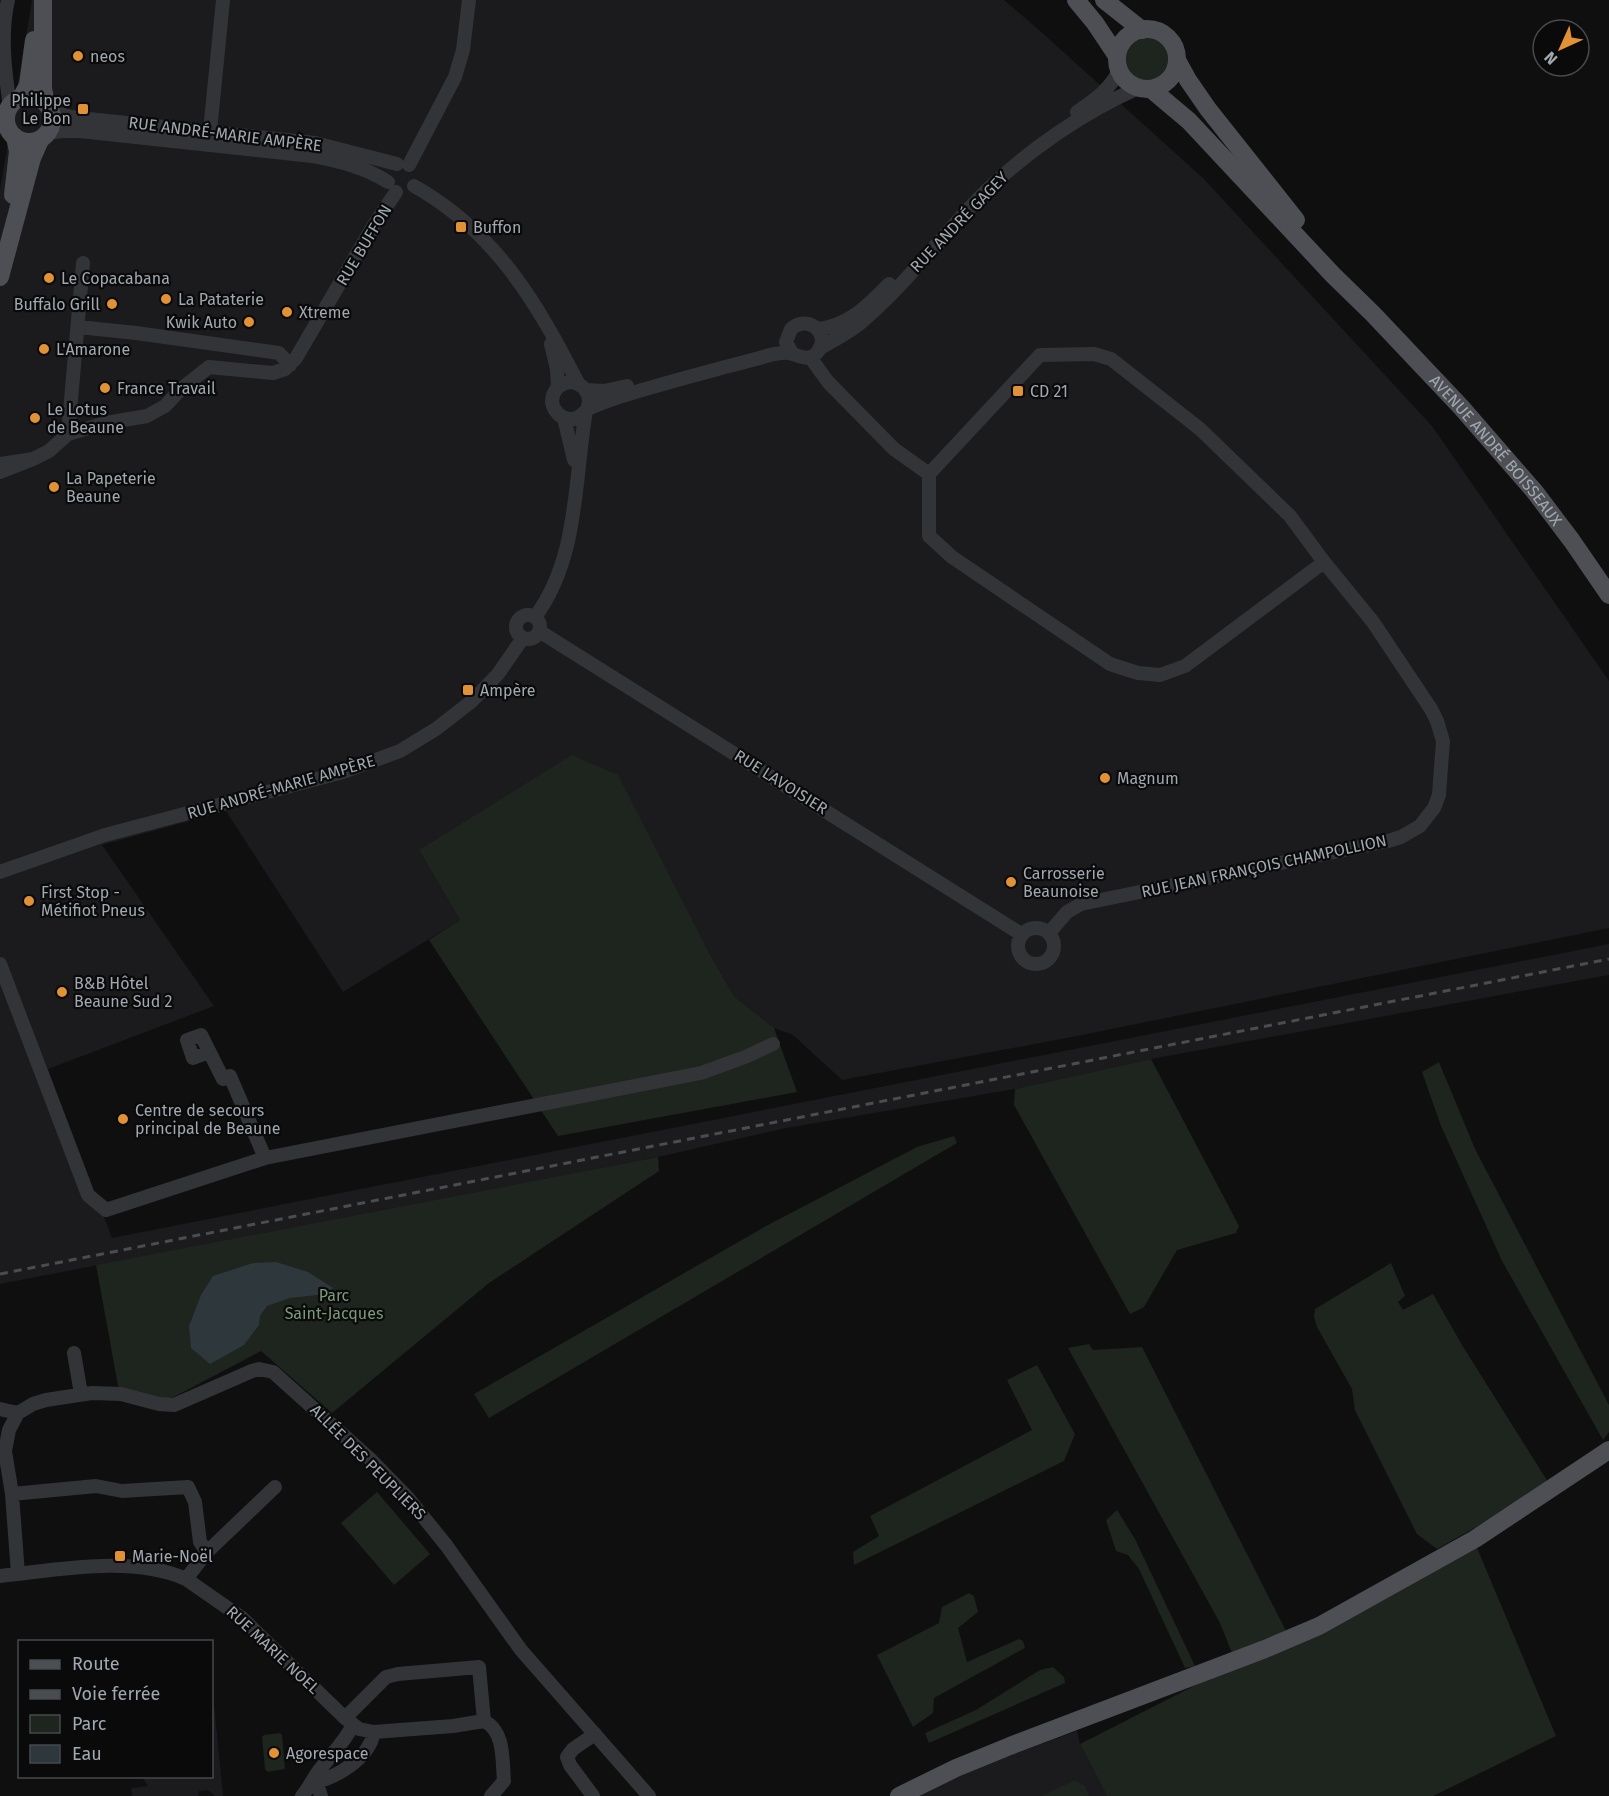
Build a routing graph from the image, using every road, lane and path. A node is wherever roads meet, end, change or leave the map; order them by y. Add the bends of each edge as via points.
1 (8, 0) edge
2 (42, 0) edge
3 (223, 0) edge
4 (469, 0) edge
5 (1076, 0) edge
6 (1104, 0) edge
7 (1142, 30) junction
8 (1177, 60) junction
9 (1118, 63) junction
10 (1145, 88) junction
11 (16, 102) junction
12 (48, 107) junction
13 (210, 131) junction
14 (15, 137) junction
15 (44, 137) junction
16 (403, 165) junction
17 (414, 186) junction
18 (392, 187) junction
19 (11, 232) junction
20 (83, 263) dead end
21 (0, 278) edge
22 (1373, 314) junction
23 (78, 327) junction
24 (546, 327) junction
25 (817, 329) junction
26 (787, 337) junction
27 (792, 353) junction
28 (815, 353) junction
29 (290, 365) junction
30 (558, 387) junction
31 (582, 387) junction
32 (586, 411) junction
33 (564, 418) junction
34 (68, 434) junction
35 (33, 459) junction
36 (0, 464) edge
37 (0, 472) edge
38 (577, 474) junction
39 (928, 474) junction
40 (1323, 562) junction
41 (1609, 595) edge
42 (535, 617) junction
43 (539, 631) junction
44 (523, 638) junction
45 (0, 872) edge
46 (1049, 933) junction
47 (1022, 934) junction
48 (0, 964) edge
49 (773, 1044) dead end
50 (209, 1052) dead end
51 (265, 1158) junction
52 (74, 1353) dead end
53 (81, 1394) junction
54 (0, 1409) edge
55 (18, 1413) junction
56 (1609, 1450) edge
57 (4, 1479) edge
58 (275, 1487) dead end
59 (12, 1494) junction
60 (207, 1552) junction
61 (18, 1574) junction
62 (0, 1576) edge
63 (186, 1579) junction
64 (484, 1721) junction
65 (359, 1727) junction
66 (595, 1734) junction
67 (313, 1784) junction
68 (642, 1794) edge
69 (302, 1796) edge
70 (321, 1796) edge
71 (491, 1796) edge
72 (593, 1796) edge
73 (899, 1796) edge

1 - 11 street via 4,25 5,80
2 - 11 main road via 28,85
2 - 12 main road via 43,89
3 - 13 street
4 - 16 street via 458,70 446,98
5 - 9 main road via 1102,32
6 - 7 main road
7 - 8 main road via 1165,35 1173,44
7 - 9 main road via 1125,39
8 - 10 main road via 1166,82
8 - 22 main road, AVENUE ANDRÉ BOISSEAUX via 1208,109
9 - 10 main road via 1126,81
9 - 25 street, RUE ANDRÉ GAGEY via 1116,78 1101,94 1021,149 982,183 858,314 834,326
10 - 22 main road, AVENUE ANDRÉ BOISSEAUX via 1189,121
10 - 28 street, RUE ANDRÉ GAGEY via 1070,126 1009,170 883,303 852,330
11 - 12 main road via 36,97
11 - 14 main road via 6,123
12 - 13 street, RUE ANDRÉ-MARIE AMPÈRE via 70,117
12 - 15 main road via 52,122
13 - 16 street, RUE ANDRÉ-MARIE AMPÈRE via 315,143
14 - 15 main road via 28,143
14 - 19 main road via 18,157
15 - 18 street, RUE ANDRÉ-MARIE AMPÈRE via 80,131 312,156 372,172
15 - 19 main road via 34,153
16 - 17 street via 417,177
16 - 18 street via 388,173
17 - 18 street via 404,193
17 - 24 street, RUE ANDRÉ-MARIE AMPÈRE via 456,214 494,248 524,287
18 - 29 street, RUE BUFFON via 372,228
19 - 21 main road
20 - 23 street
22 - 41 main road, AVENUE ANDRÉ BOISSEAUX via 1501,451
23 - 29 street via 279,353
23 - 34 street
24 - 30 street, RUE ANDRÉ-MARIE AMPÈRE
24 - 31 street, RUE ANDRÉ-MARIE AMPÈRE
25 - 26 street via 798,324
25 - 28 street via 822,339
26 - 27 street
26 - 31 street via 770,346 613,390
27 - 28 street via 800,358
27 - 32 street via 759,358
28 - 39 street via 828,382 894,449
29 - 34 street via 273,373 209,367 165,406 147,416
30 - 31 street via 567,382
30 - 33 street, RUE ANDRÉ-MARIE AMPÈRE via 553,403
31 - 32 street, RUE ANDRÉ-MARIE AMPÈRE via 589,400
32 - 33 street via 578,418
32 - 38 street, RUE ANDRÉ-MARIE AMPÈRE
33 - 38 street, RUE ANDRÉ-MARIE AMPÈRE
34 - 35 street
35 - 36 street
35 - 37 street
38 - 42 street, RUE ANDRÉ-MARIE AMPÈRE via 564,555 552,588
39 - 40 street, RUE JEAN FRANÇOIS CHAMPOLLION via 1040,355 1094,354 1119,363 1200,429 1290,516
39 - 40 street via 929,536 952,557 1110,664 1138,673 1160,675 1185,666
40 - 46 street, RUE JEAN FRANÇOIS CHAMPOLLION via 1373,622 1437,721 1443,741 1442,772 1439,795 1428,818 1410,832 1388,841 1081,904 1066,912
42 - 43 street
42 - 44 street, RUE ANDRÉ-MARIE AMPÈRE via 527,614 517,621 515,629
43 - 44 street via 531,639
43 - 47 street, RUE LAVOISIER
44 - 45 street, RUE ANDRÉ-MARIE AMPÈRE via 498,674 472,701 400,751 343,772 105,835
46 - 47 street via 1035,928
46 - 47 street via 1054,943 1052,953 1046,962 1035,964 1019,954 1017,944
48 - 51 street via 88,1195 106,1210
49 - 51 street via 701,1073
50 - 51 street via 223,1079 230,1076
52 - 53 street
53 - 55 street, ALLÉE DES PEUPLIERS via 33,1404
53 - 66 street, ALLÉE DES PEUPLIERS via 121,1394 174,1405 252,1371 279,1375 416,1507 520,1650
54 - 55 street
55 - 57 street via 5,1440
56 - 73 main road via 1475,1539 1319,1626 1001,1749
57 - 59 street
58 - 60 street
59 - 60 street via 96,1486 122,1491 188,1487 195,1502 200,1542
59 - 61 street
60 - 63 street
61 - 62 street, RUE MARIE NOEL
61 - 63 street, RUE MARIE NOEL via 135,1567
63 - 65 street, RUE MARIE NOEL via 242,1618
64 - 65 street via 453,1726
64 - 65 street via 478,1667 386,1677
64 - 71 street via 492,1725 500,1738 504,1781
65 - 67 street via 316,1775
65 - 67 street via 368,1747 341,1772
66 - 68 street, ALLÉE DES PEUPLIERS
66 - 72 street via 567,1758
67 - 69 street
67 - 70 street

